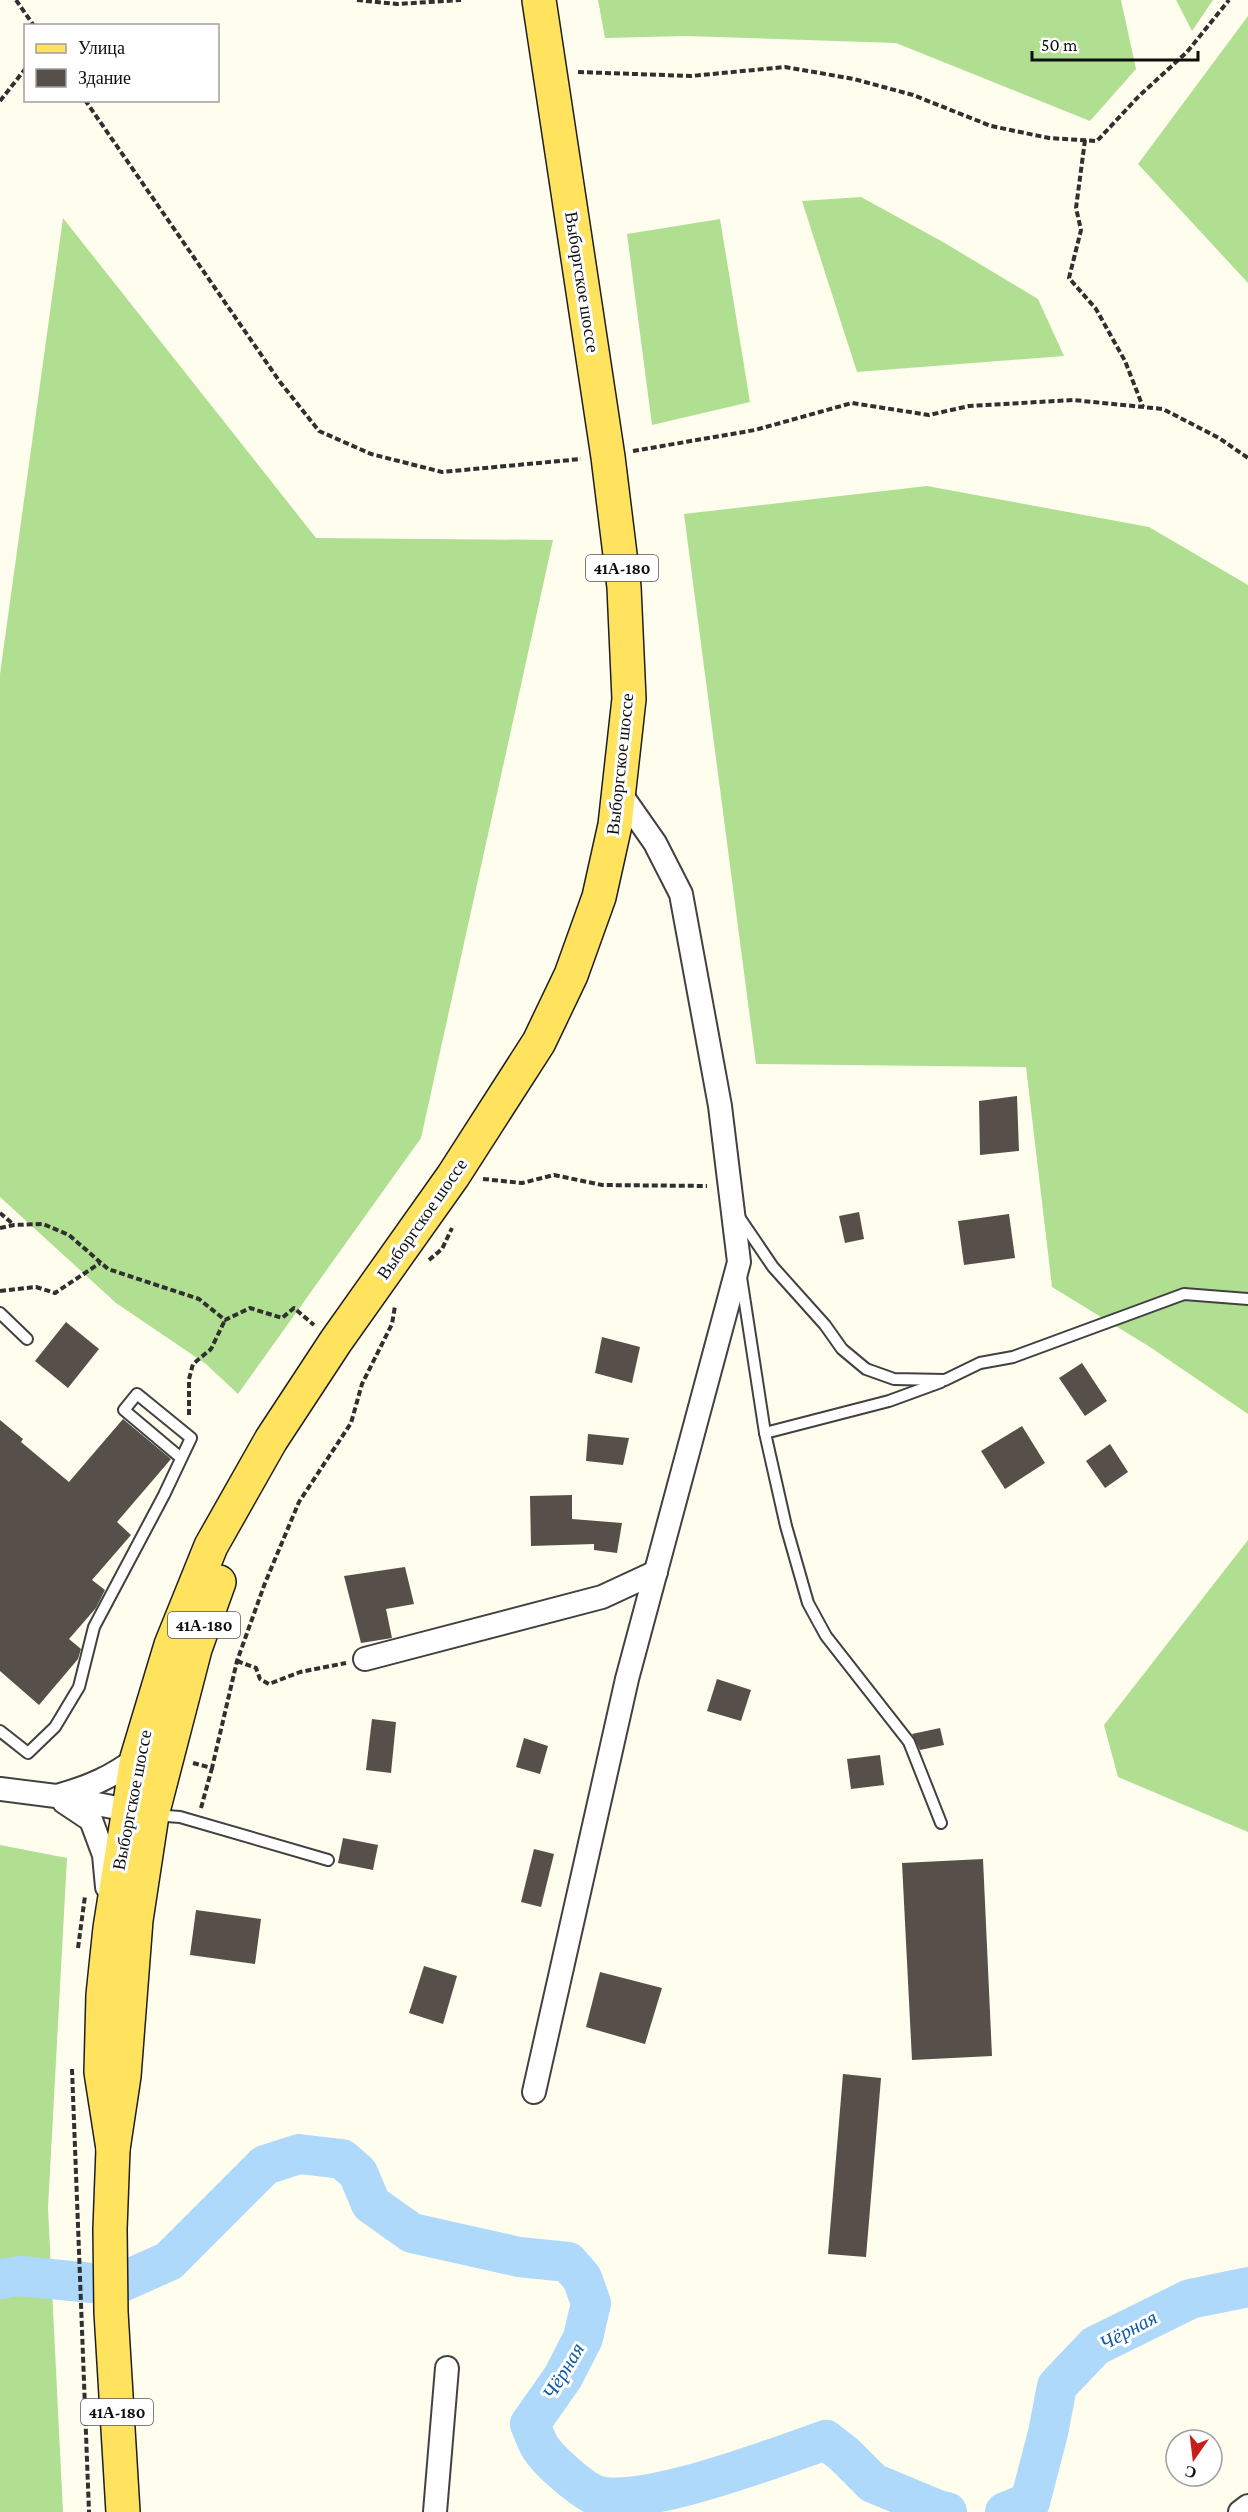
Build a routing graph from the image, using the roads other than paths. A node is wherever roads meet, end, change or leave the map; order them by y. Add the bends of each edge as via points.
1 (539, 0) edge
2 (620, 793) junction
3 (732, 1208) junction
4 (739, 1262) junction
5 (1248, 1299) edge
6 (0, 1313) edge
7 (27, 1339) dead end
8 (945, 1380) junction
9 (765, 1433) junction
10 (271, 1440) junction
11 (181, 1458) junction
12 (656, 1572) junction
13 (364, 1659) road end
14 (0, 1731) edge
15 (136, 1758) junction
16 (0, 1789) edge
17 (56, 1796) junction
18 (139, 1813) junction
19 (941, 1823) dead end
20 (328, 1860) dead end
21 (110, 1928) junction
22 (534, 2092) dead end
23 (113, 2149) junction
24 (447, 2368) dead end
25 (1248, 2506) edge
26 (123, 2512) edge
27 (435, 2512) edge
28 (1240, 2512) edge

1 - 2 main road, Выборгское шоссе / 41А-180 via 624,587 630,699
2 - 3 street via 655,843 681,894 720,1106
2 - 10 main road, Выборгское шоссе / 41А-180 via 599,897 571,975 539,1042 453,1176
3 - 4 street
3 - 8 lane via 773,1267 842,1349 866,1369 894,1378
4 - 9 lane
4 - 12 street
5 - 8 lane via 1184,1294 1013,1357 980,1363
6 - 7 lane
8 - 9 lane via 889,1401
9 - 19 lane via 808,1603 826,1636 909,1742
10 - 15 main road, Выборгское шоссе / 41А-180 via 211,1546 171,1645
10 - 18 main road, Выборгское шоссе / 41А-180
11 - 11 lane via 191,1438 137,1394 124,1410
11 - 14 lane via 94,1627 79,1686 55,1727 27,1753
12 - 13 street via 602,1597
12 - 22 street via 627,1679
15 - 17 street via 89,1787
15 - 18 main road, Выборгское шоссе / 41А-180
16 - 17 street
17 - 18 street
17 - 21 street via 91,1820 104,1855
18 - 20 lane via 180,1817
18 - 21 main road, Выборгское шоссе / 41А-180
18 - 23 main road, Выборгское шоссе / 41А-180 via 136,1920 124,2076
21 - 23 main road, Выборгское шоссе / 41А-180 via 101,2072
23 - 26 main road, Выборгское шоссе / 41А-180 via 111,2312
24 - 27 street
25 - 28 street

